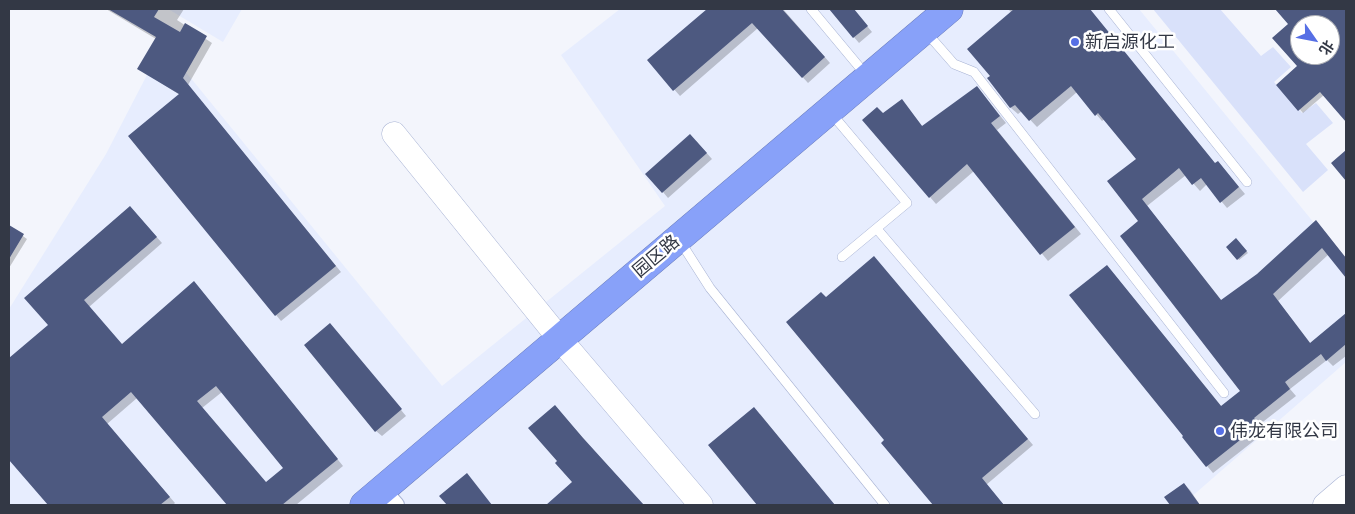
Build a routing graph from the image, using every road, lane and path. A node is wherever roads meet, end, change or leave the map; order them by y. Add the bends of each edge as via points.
1 (811, 9) edge
2 (949, 9) edge
3 (1109, 9) edge
4 (924, 30) junction
5 (868, 78) junction
6 (829, 111) junction
7 (394, 134) dead end
8 (1247, 182) dead end
9 (876, 229) junction
10 (678, 238) junction
11 (842, 257) dead end
12 (559, 338) junction
13 (1224, 393) dead end
14 (1035, 414) dead end
15 (381, 500) edge
16 (701, 505) edge
17 (885, 505) edge

1 - 5 lane
2 - 4 highway, 园区路
3 - 8 lane
4 - 5 highway, 园区路
4 - 13 lane via 954,64 974,72
5 - 6 highway, 园区路
6 - 9 lane via 907,203
6 - 10 highway, 园区路
7 - 12 street
9 - 11 lane
9 - 14 lane
10 - 12 highway, 园区路
10 - 17 lane via 710,288
12 - 15 highway, 园区路
12 - 16 street

